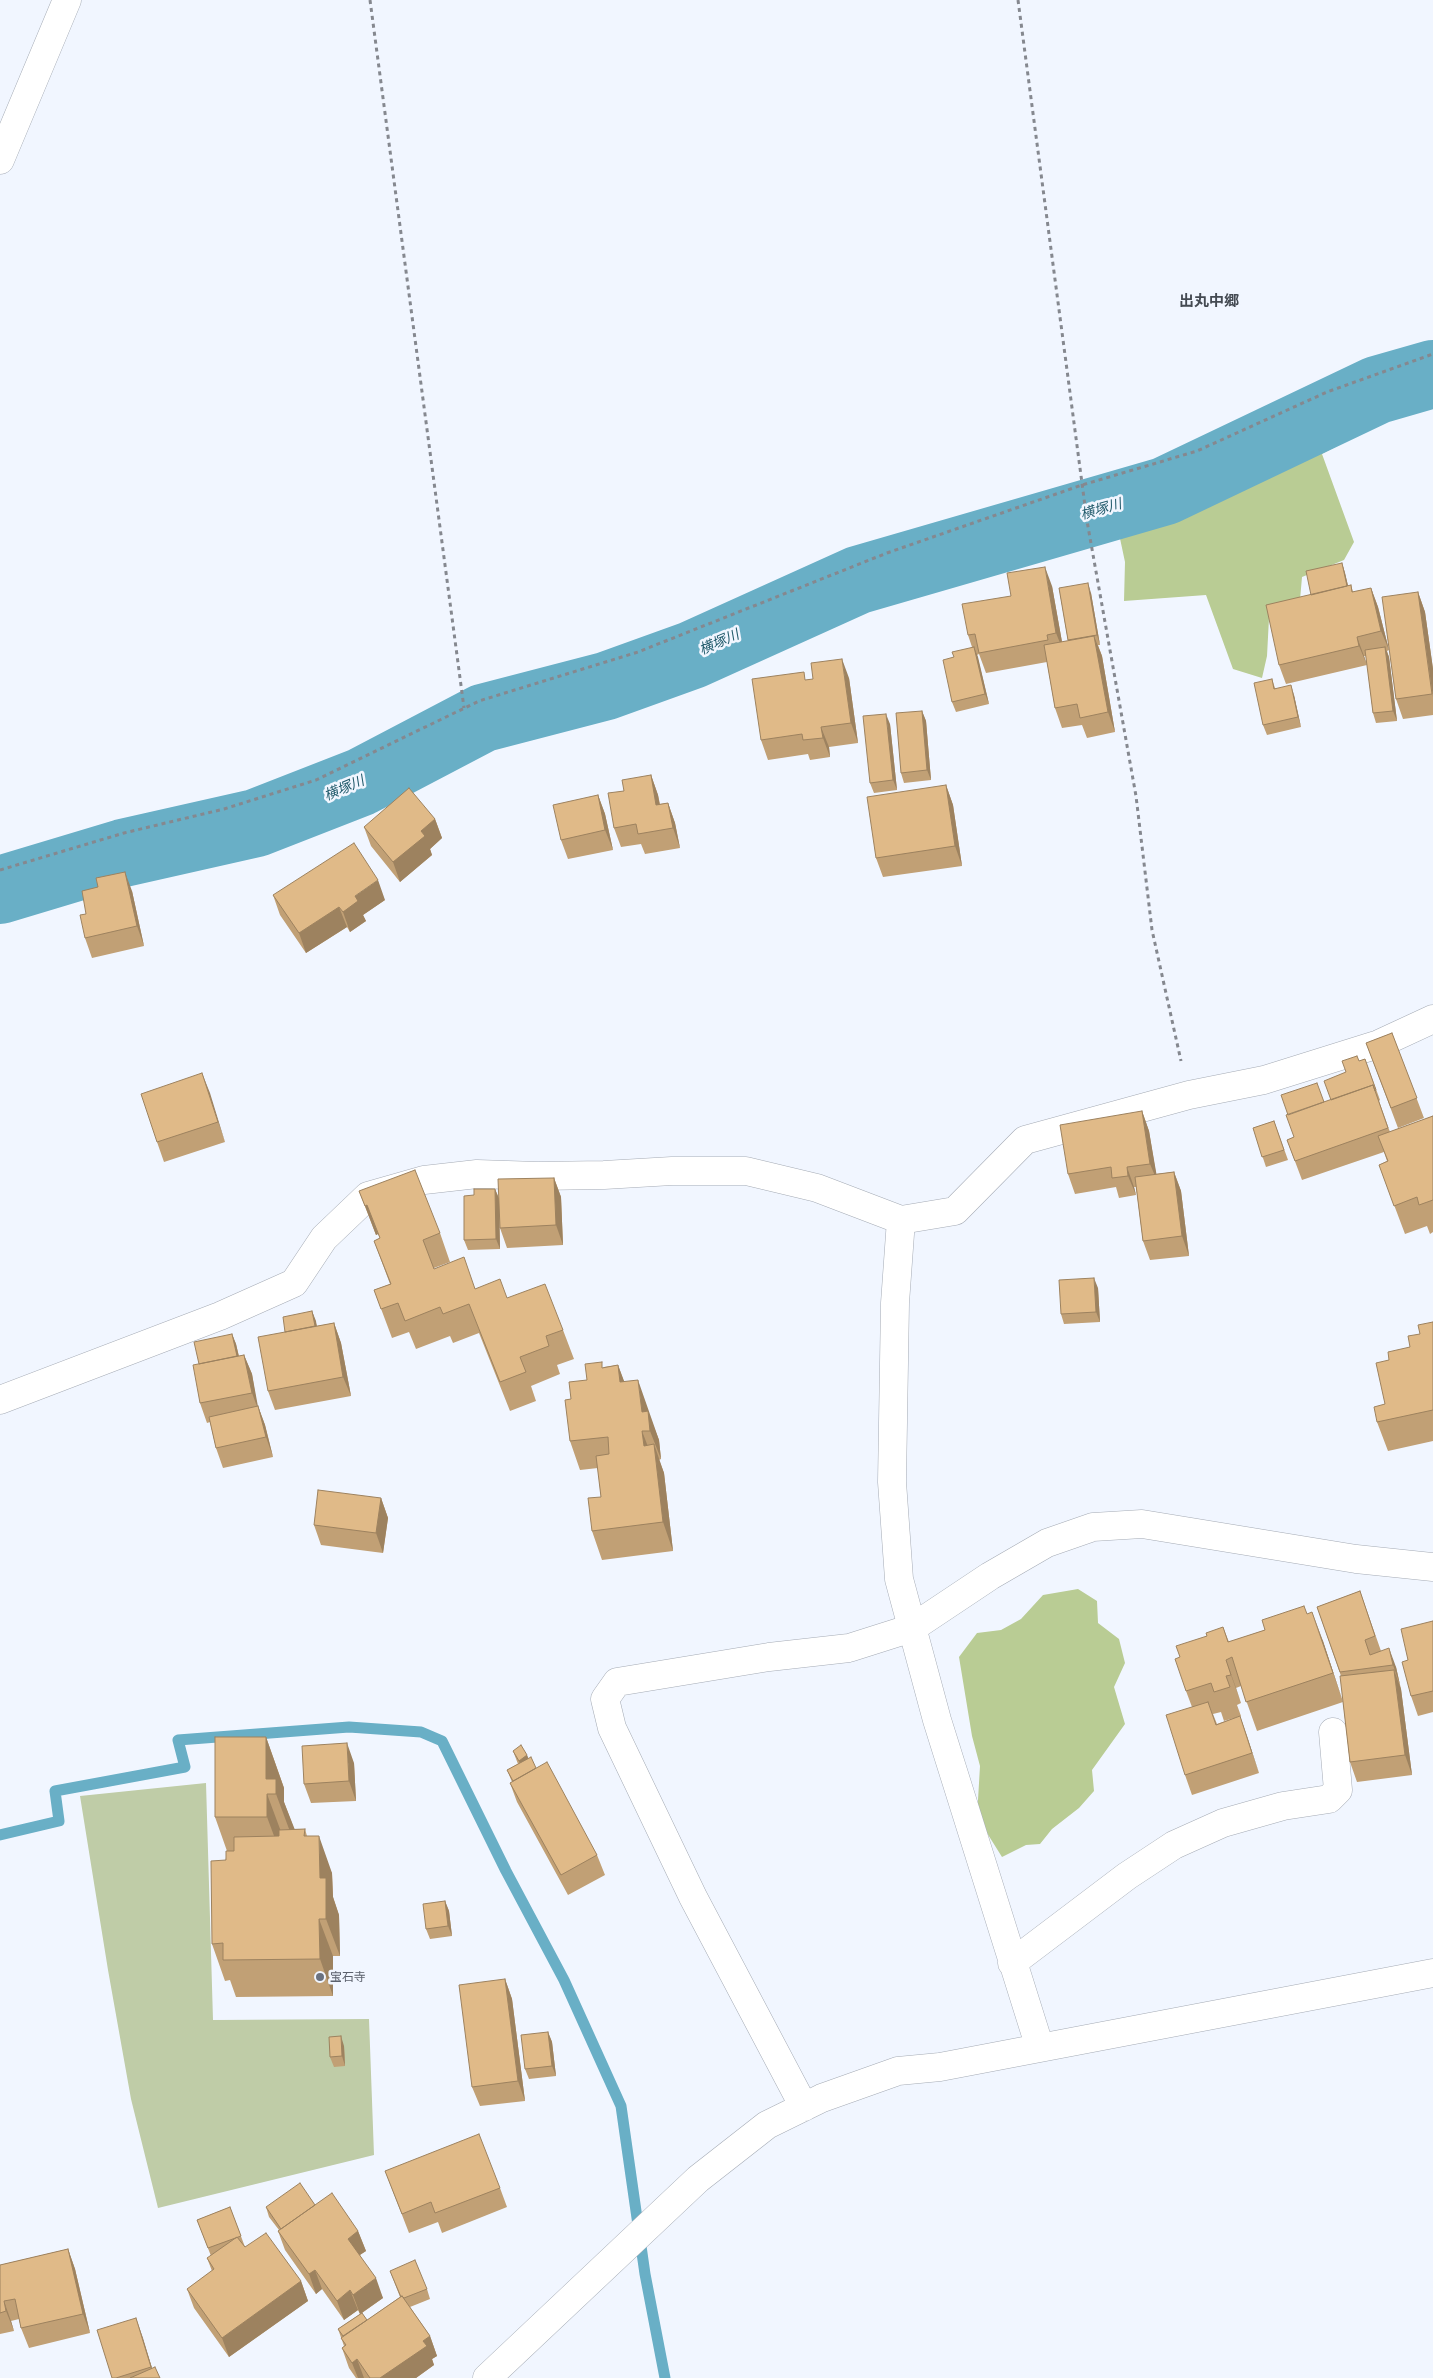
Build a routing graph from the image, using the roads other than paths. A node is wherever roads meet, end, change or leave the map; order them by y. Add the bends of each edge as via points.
1 (67, 0) edge
2 (0, 160) edge
3 (1433, 1018) edge
4 (901, 1220) junction
5 (0, 1400) edge
6 (1433, 1567) edge
7 (912, 1628) junction
8 (1333, 1732) dead end
9 (1012, 1963) junction
10 (1433, 1973) edge
11 (1040, 2048) junction
12 (804, 2107) junction
13 (487, 2378) edge

1 - 2 street
3 - 4 street via 1379,1044 1264,1080 1189,1095 1025,1140 955,1211
4 - 5 street via 817,1188 746,1171 538,1176 477,1174 424,1180 368,1196 324,1238 294,1282 220,1316
4 - 7 street via 895,1303 892,1482 899,1579
6 - 7 street via 1356,1559 1142,1524 1093,1527 1047,1543
7 - 9 street
7 - 12 street via 849,1648 759,1658 617,1682 604,1699 612,1728 693,1896
8 - 9 street via 1338,1790 1329,1799 1283,1806 1223,1823 1174,1845 1127,1876
9 - 11 street
10 - 11 street
11 - 12 street via 898,2072
12 - 13 street via 767,2125 698,2179

